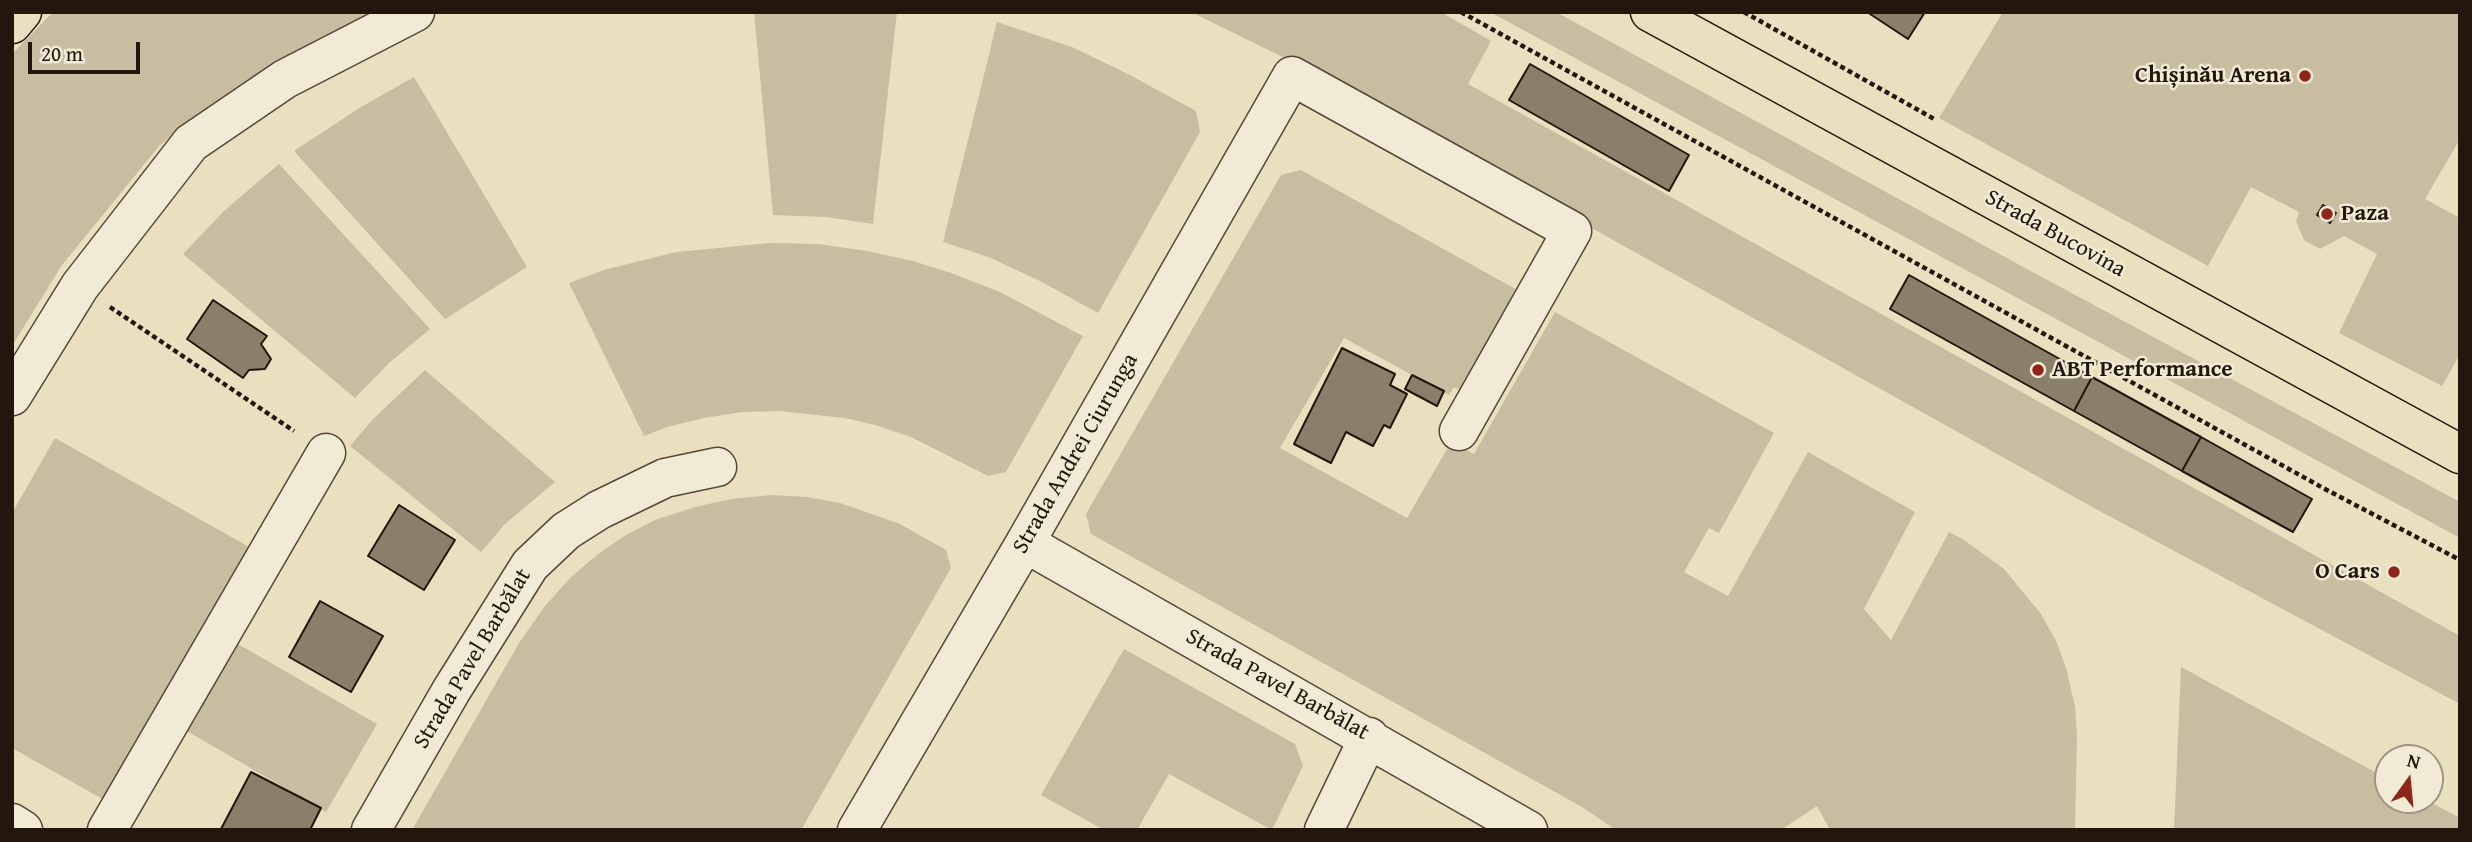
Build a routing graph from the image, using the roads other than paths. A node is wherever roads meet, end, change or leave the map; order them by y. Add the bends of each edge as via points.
1 (22, 12) edge
2 (415, 12) edge
3 (1650, 12) edge
4 (12, 24) edge
5 (12, 396) edge
6 (1459, 431) dead end
7 (327, 453) road end
8 (2460, 454) edge
9 (717, 467) dead end
10 (1026, 543) junction
11 (1369, 737) junction
12 (12, 823) edge
13 (23, 830) edge
14 (107, 830) edge
15 (372, 830) edge
16 (857, 830) edge
17 (1324, 830) edge
18 (1528, 830) edge

1 - 4 main road
2 - 5 street via 285,79 191,144 80,286
3 - 8 main road, Strada Bucovina
6 - 10 street, Strada Andrei Ciurunga via 1572,231 1292,76
7 - 14 street
9 - 15 street, Strada Pavel Barbălat via 665,478 599,510 566,531 530,565
10 - 11 street, Strada Pavel Barbălat
10 - 16 street, Strada Andrei Ciurunga
11 - 17 street
11 - 18 street, Strada Pavel Barbălat
12 - 13 street

